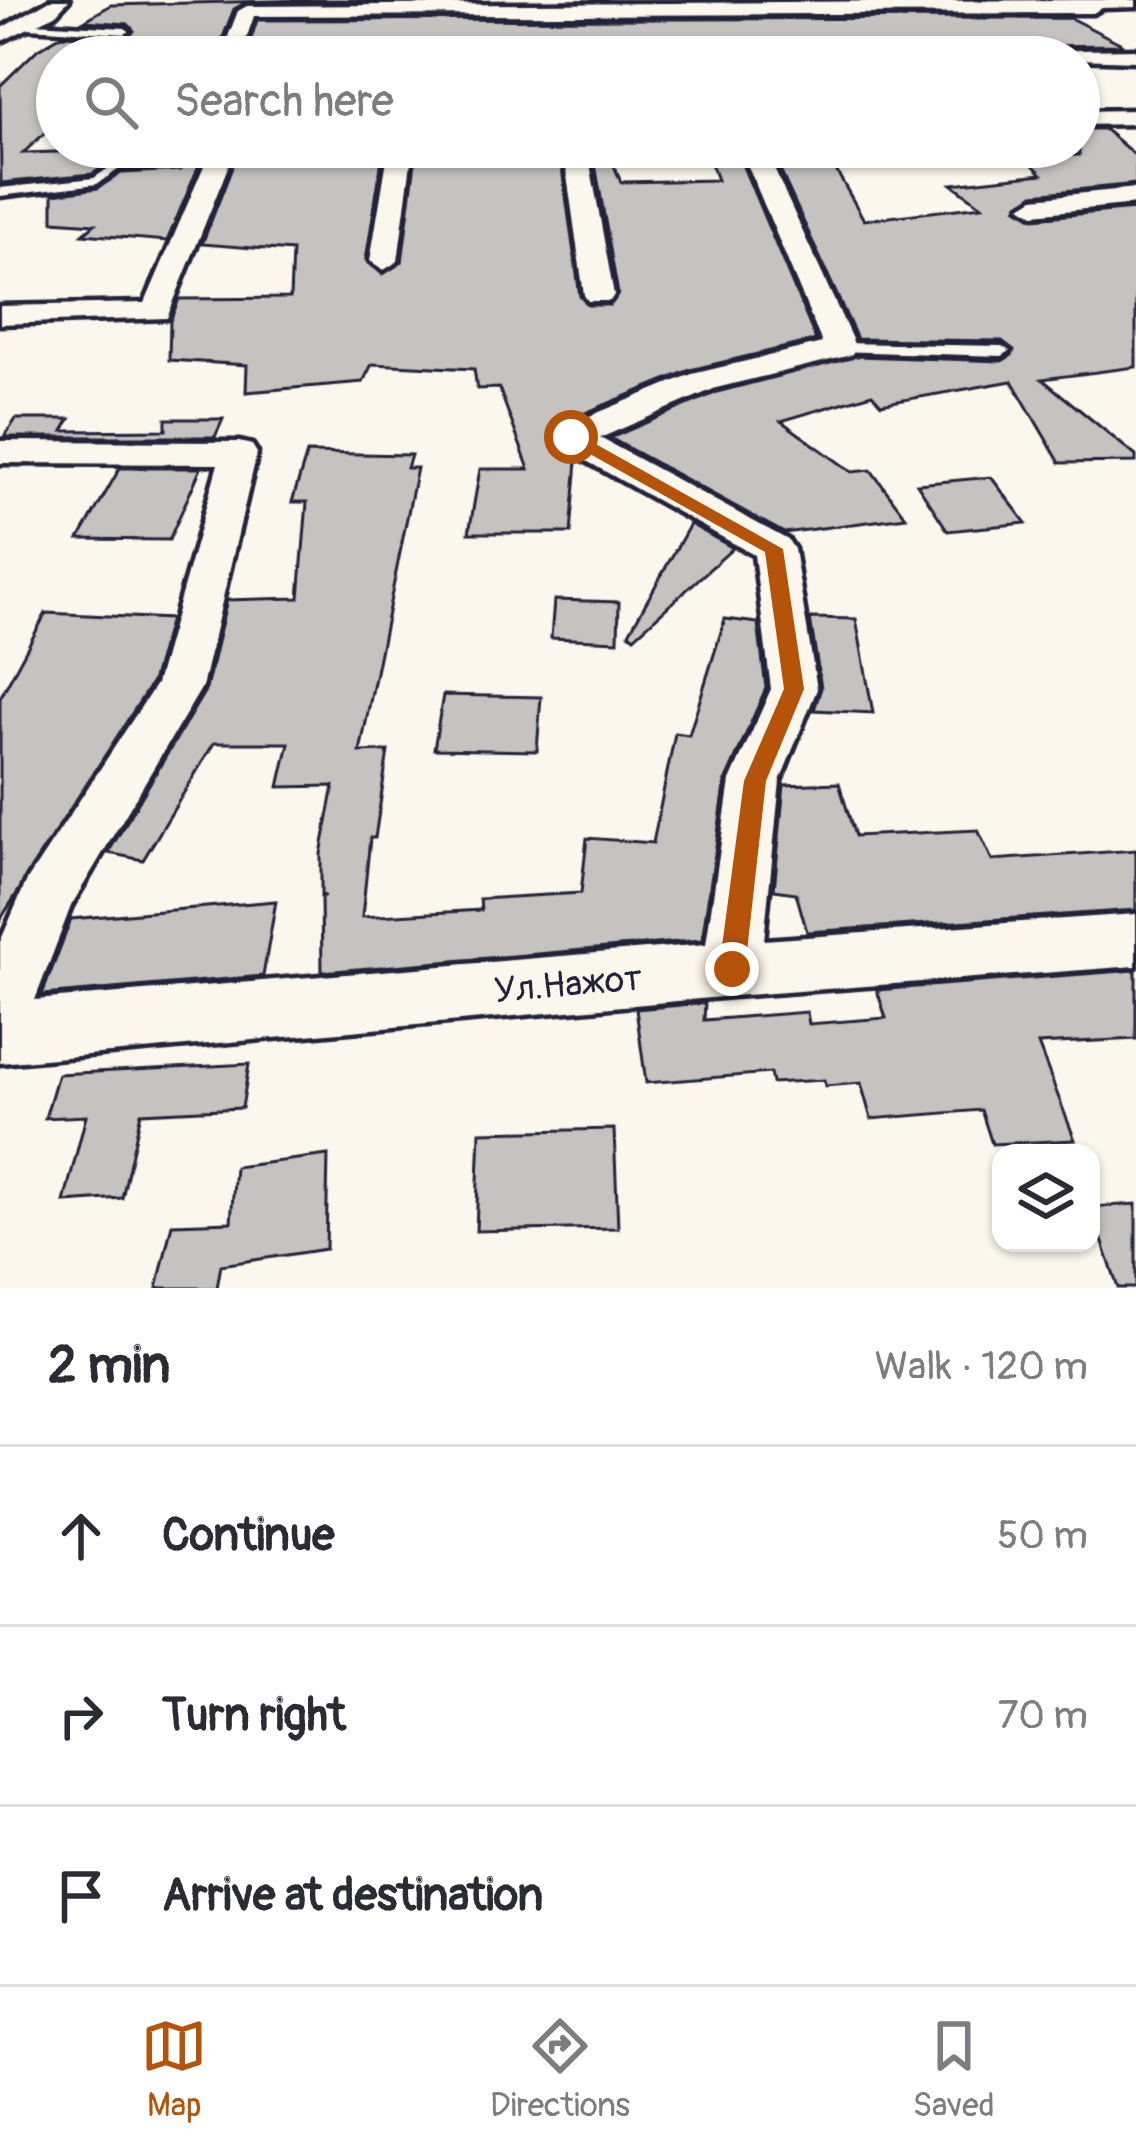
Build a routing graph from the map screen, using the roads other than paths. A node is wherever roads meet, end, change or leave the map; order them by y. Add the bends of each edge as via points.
1 (60, 0) edge
2 (1136, 2) edge
3 (1084, 3) edge
4 (421, 4) edge
5 (587, 4) edge
6 (752, 4) edge
7 (1136, 27) edge
8 (5, 29) edge
9 (125, 31) dead end
10 (238, 36) edge
11 (1136, 55) edge
12 (1100, 56) edge
13 (1136, 116) edge
14 (1100, 117) edge
15 (114, 168) edge
16 (215, 168) edge
17 (398, 168) edge
18 (578, 168) edge
19 (761, 168) edge
20 (0, 192) edge
21 (1136, 196) edge
22 (1034, 206) dead end
23 (384, 261) dead end
24 (599, 295) dead end
25 (0, 315) edge
26 (840, 348) junction
27 (1001, 351) dead end
28 (0, 452) edge
29 (1136, 940) edge
30 (732, 969) junction
31 (0, 1012) edge
32 (0, 1033) edge

1 - 8 street
2 - 3 street
3 - 6 street
3 - 7 street
4 - 5 street
4 - 10 street via 247,11
5 - 6 street
8 - 9 lane
11 - 12 street
13 - 14 street
15 - 20 lane via 98,181
16 - 25 street via 156,312
17 - 23 street
18 - 24 street
19 - 26 street
21 - 22 street
26 - 27 lane
26 - 30 street via 704,381 571,437 774,549 794,689 755,781
28 - 31 street via 238,453 179,687 47,897
29 - 30 street, Ул.Нажот
30 - 32 street, Ул.Нажот

